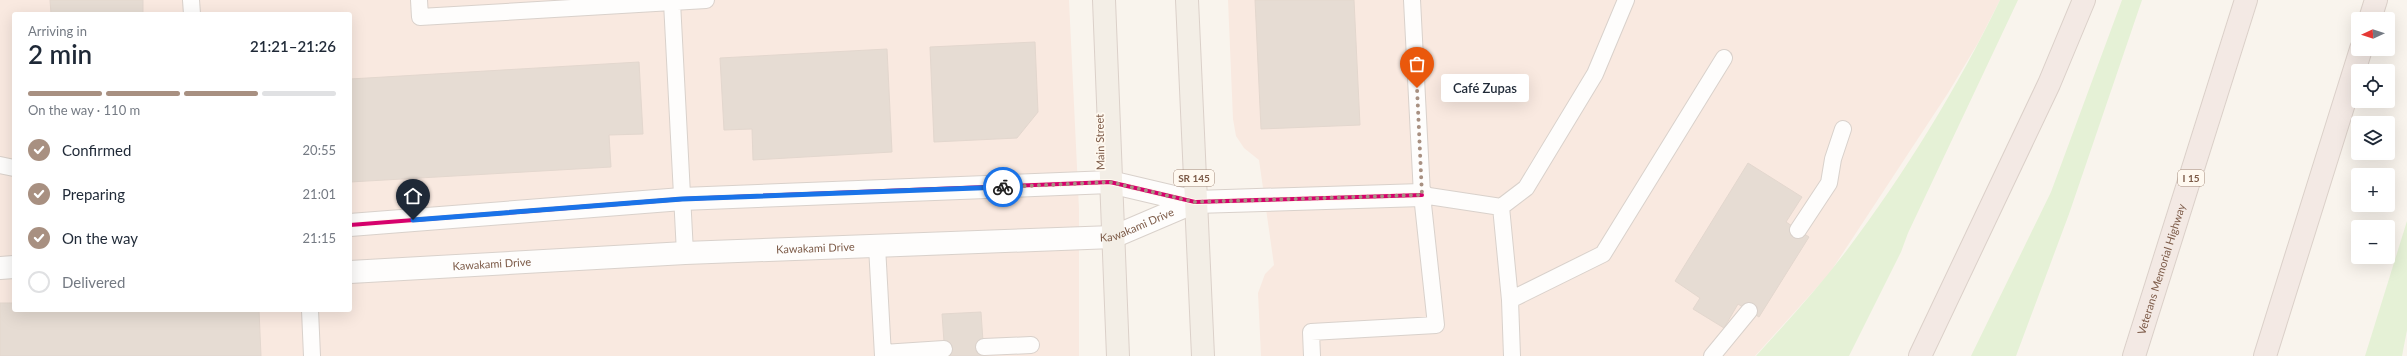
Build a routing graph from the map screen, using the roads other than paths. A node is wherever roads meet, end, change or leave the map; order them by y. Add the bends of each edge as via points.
1 (191, 0) edge
2 (419, 0) edge
3 (706, 0) edge
4 (1104, 0) edge
5 (1187, 0) edge
6 (1412, 0) edge
7 (1626, 0) edge
8 (2084, 0) edge
9 (2246, 0) edge
10 (2376, 0) edge
11 (672, 2) junction
12 (192, 12) edge
13 (2372, 12) edge
14 (2359, 56) edge
15 (1724, 58) dead end
16 (1843, 129) dead end
17 (0, 164) edge
18 (12, 167) edge
19 (1110, 182) junction
20 (1422, 195) junction
21 (682, 199) junction
22 (1195, 202) junction
23 (1501, 207) junction
24 (352, 225) edge
25 (1798, 230) dead end
26 (1113, 237) junction
27 (877, 246) junction
28 (685, 253) junction
29 (1964, 262) junction
30 (12, 267) edge
31 (0, 268) edge
32 (352, 272) edge
33 (1510, 300) junction
34 (1749, 311) dead end
35 (310, 312) edge
36 (1031, 345) dead end
37 (984, 347) dead end
38 (944, 350) dead end
39 (883, 354) edge
40 (312, 356) edge
41 (1118, 356) edge
42 (1203, 356) edge
43 (1312, 356) edge
44 (1512, 356) edge
45 (1712, 356) edge
46 (1904, 356) edge
47 (1920, 356) edge
48 (2134, 356) edge
49 (2265, 356) edge

1 - 12 lane
2 - 11 lane via 420,17
3 - 11 lane
4 - 19 main road, Main Street
5 - 22 main road, SR 145
6 - 20 lane
7 - 23 lane via 1595,74 1526,188
8 - 29 highway via 2049,84
9 - 48 highway, Veterans Memorial Highway / I 15
10 - 13 highway
11 - 21 lane
14 - 49 highway
15 - 33 lane via 1603,254
16 - 25 lane via 1833,159 1829,183
17 - 18 lane
19 - 21 street, Kawakami Drive
19 - 22 street, Kawakami Drive
19 - 26 main road, Main Street
20 - 22 street
20 - 23 lane
20 - 43 lane via 1436,326 1311,332
21 - 24 street, Kawakami Drive
21 - 28 lane
22 - 26 street, Kawakami Drive
22 - 42 main road, SR 145
23 - 33 lane
26 - 27 street, Kawakami Drive
26 - 41 main road, Main Street
27 - 28 street, Kawakami Drive
27 - 39 lane
28 - 32 street, Kawakami Drive
29 - 46 highway
29 - 47 highway
30 - 31 street
33 - 44 lane
34 - 45 lane
35 - 40 lane
36 - 37 lane
38 - 39 lane

